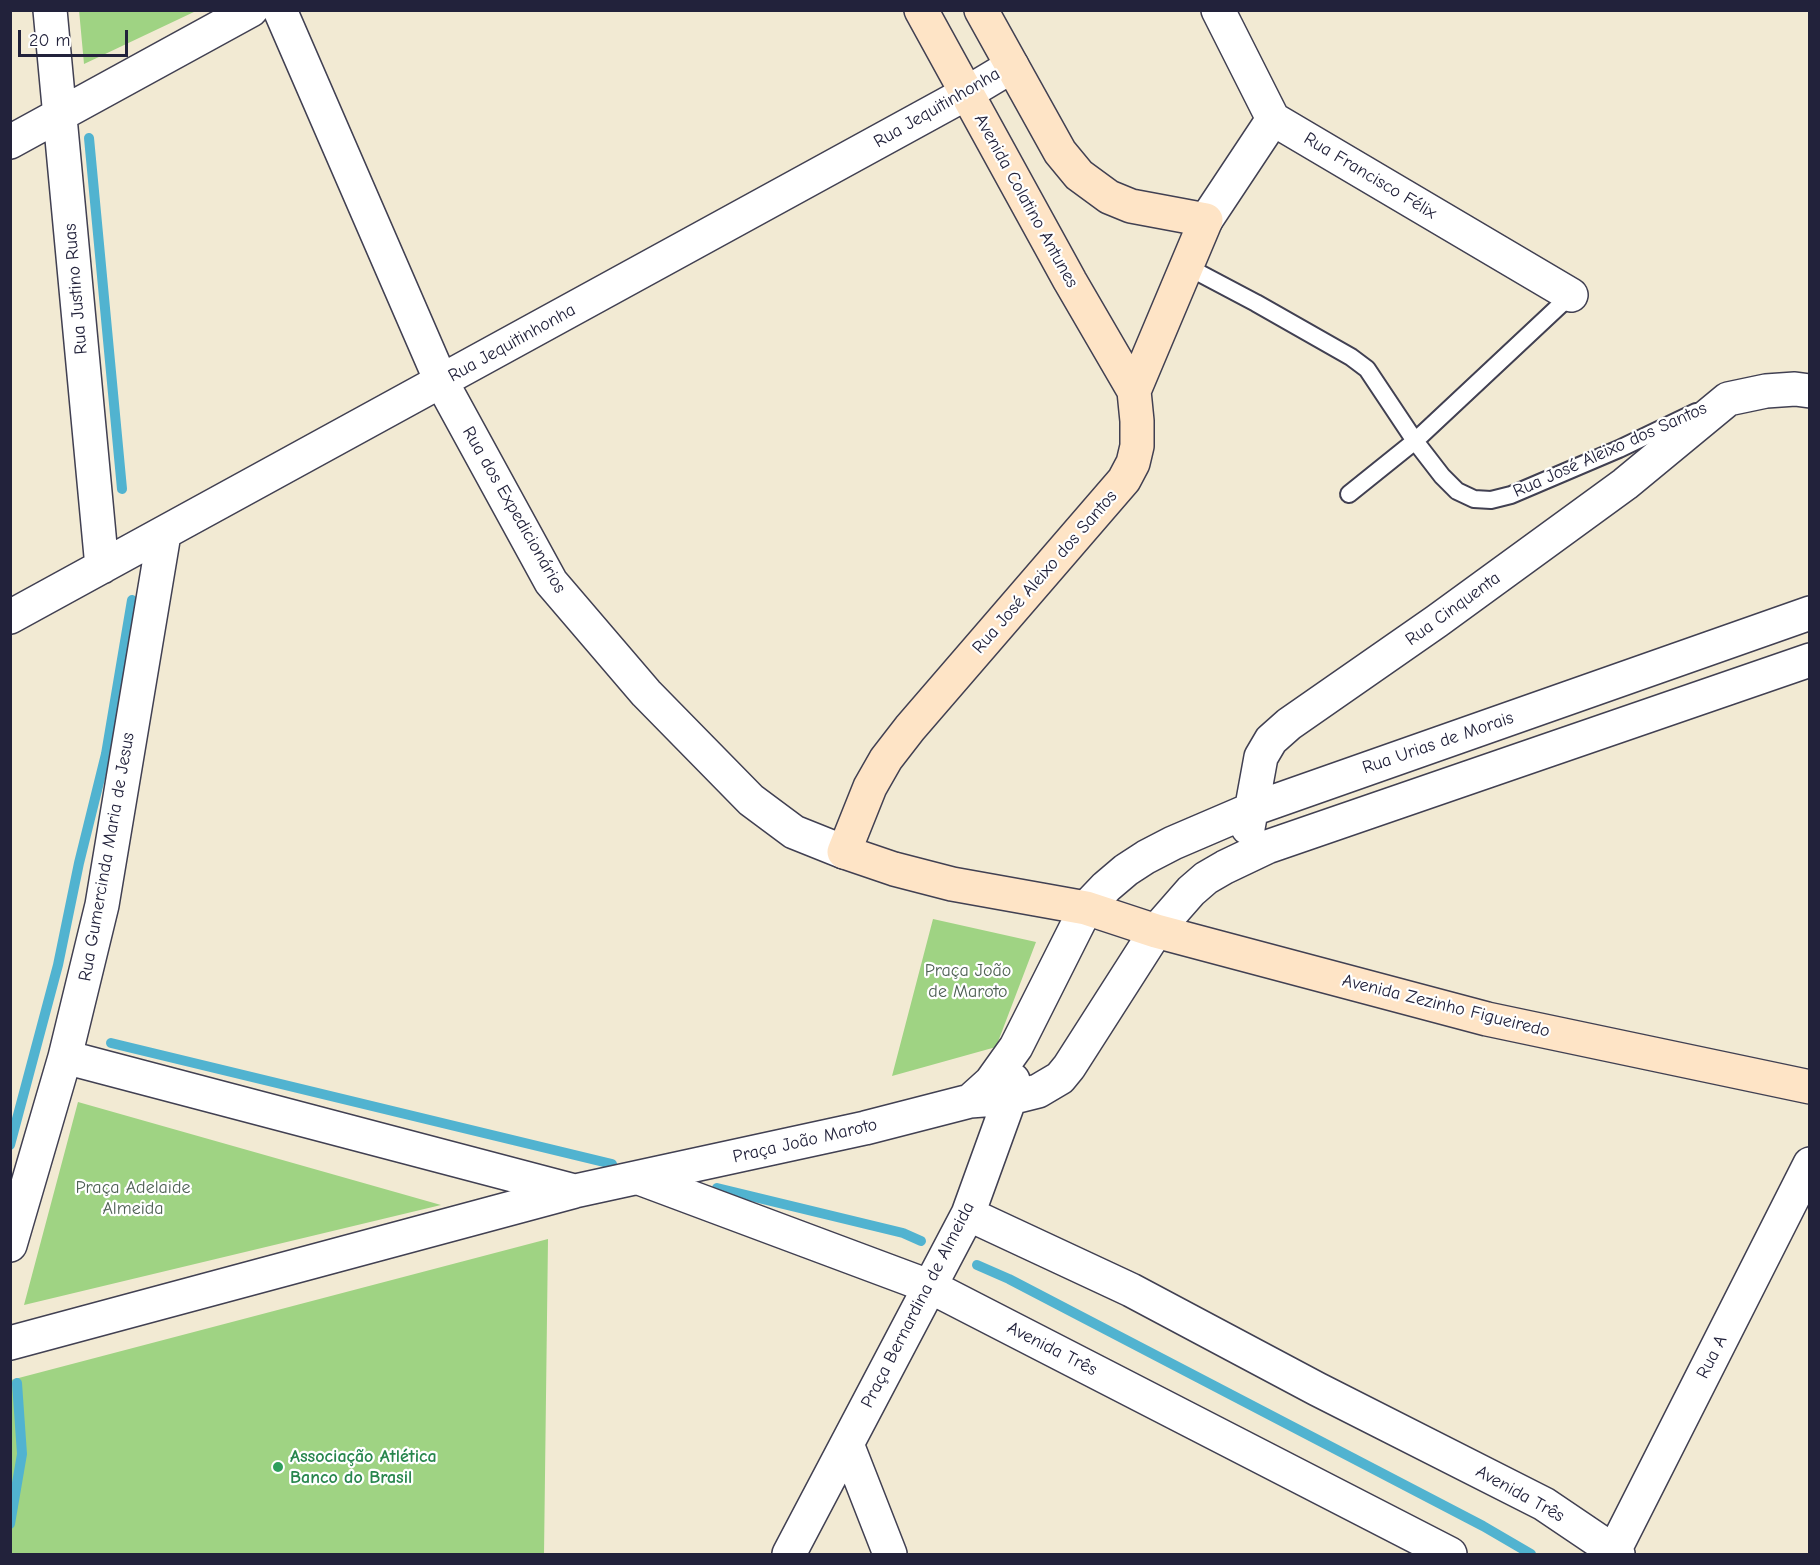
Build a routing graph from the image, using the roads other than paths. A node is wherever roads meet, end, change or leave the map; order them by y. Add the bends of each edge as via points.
1 (50, 10) edge
2 (251, 10) edge
3 (280, 10) edge
4 (921, 10) edge
5 (981, 10) edge
6 (1218, 10) edge
7 (1012, 66) junction
8 (967, 93) junction
9 (59, 115) junction
10 (1273, 119) junction
11 (10, 142) edge
12 (1206, 220) junction
13 (1186, 266) junction
14 (1571, 295) joint
15 (441, 381) junction
16 (1134, 391) junction
17 (1809, 392) edge
18 (1728, 399) junction
19 (1415, 441) junction
20 (1349, 494) dead end
21 (164, 534) junction
22 (102, 567) junction
23 (1809, 613) edge
24 (10, 617) edge
25 (1809, 660) edge
26 (1250, 810) junction
27 (844, 852) junction
28 (1244, 857) junction
29 (1086, 908) junction
30 (1156, 931) junction
31 (1011, 1054) junction
32 (65, 1057) junction
33 (1809, 1087) edge
34 (1010, 1098) junction
35 (970, 1101) junction
36 (1809, 1164) edge
37 (639, 1178) junction
38 (575, 1191) junction
39 (968, 1214) junction
40 (10, 1245) edge
41 (931, 1287) junction
42 (10, 1343) edge
43 (847, 1444) junction
44 (1616, 1553) edge
45 (789, 1554) edge
46 (890, 1554) edge
47 (1450, 1554) edge

1 - 9 street, Rua Justino Ruas
2 - 9 street
3 - 15 street, Rua dos Expedicionários
4 - 8 main road, Avenida Colatino Antunes
5 - 7 main road
6 - 10 street
7 - 8 street, Rua Jequitinhonha
7 - 12 main road via 1060,152 1093,188 1131,206
8 - 15 street, Rua Jequitinhonha
8 - 16 main road, Avenida Colatino Antunes
9 - 11 street
9 - 22 street, Rua Justino Ruas
10 - 12 street, Rua José Aleixo dos Santos
10 - 14 street, Rua Francisco Félix
12 - 13 main road, Rua José Aleixo dos Santos
13 - 16 main road, Rua José Aleixo dos Santos
13 - 19 lane, Rua José Aleixo dos Santos via 1351,357 1366,369
14 - 19 lane
15 - 21 street, Rua Jequitinhonha
15 - 27 street, Rua dos Expedicionários via 551,582 593,633 751,800 794,832
16 - 27 main road, Rua José Aleixo dos Santos via 1137,446 1124,480 886,759 870,787
17 - 18 street via 1766,391
18 - 19 lane, Rua José Aleixo dos Santos via 1511,495 1491,500 1474,499 1457,491
18 - 26 street, Rua Cinquenta via 1616,491 1288,724 1271,740 1261,757
19 - 20 lane
21 - 22 street, Rua Jequitinhonha
21 - 32 street, Rua Gumercinda Maria de Jesus via 102,905
22 - 24 street, Rua Jequitinhonha
23 - 26 street, Rua Urias de Morais
25 - 28 street
26 - 28 street, Rua Cinquenta
26 - 29 street, Rua Urias de Morais via 1146,857 1106,886
27 - 29 main road, Rua dos Expedicionários via 952,884
28 - 30 street via 1206,878
29 - 30 main road, Avenida Zezinho Figueiredo
29 - 31 street, Praça João Maroto
30 - 33 main road, Avenida Zezinho Figueiredo via 1487,1019
30 - 34 street, Praça João Maroto via 1060,1078 1038,1091
31 - 34 street, Praça Bernardina de Almeida via 1014,1075
31 - 35 street, Praça João Maroto via 991,1082
32 - 38 street
32 - 40 street, Rua Gumercinda Maria de Jesus
34 - 35 street, Praça João Maroto
34 - 39 street, Praça Bernardina de Almeida
35 - 37 street, Praça João Maroto
36 - 44 street, Rua A
37 - 38 street
37 - 41 street, Avenida Três
38 - 42 street
39 - 41 street, Praça Bernardina de Almeida
39 - 44 street, Avenida Três via 1131,1290 1544,1504
41 - 43 street, Praça Bernardina de Almeida
41 - 47 street, Avenida Três
43 - 45 street, Praça Bernardina de Almeida
43 - 46 street

